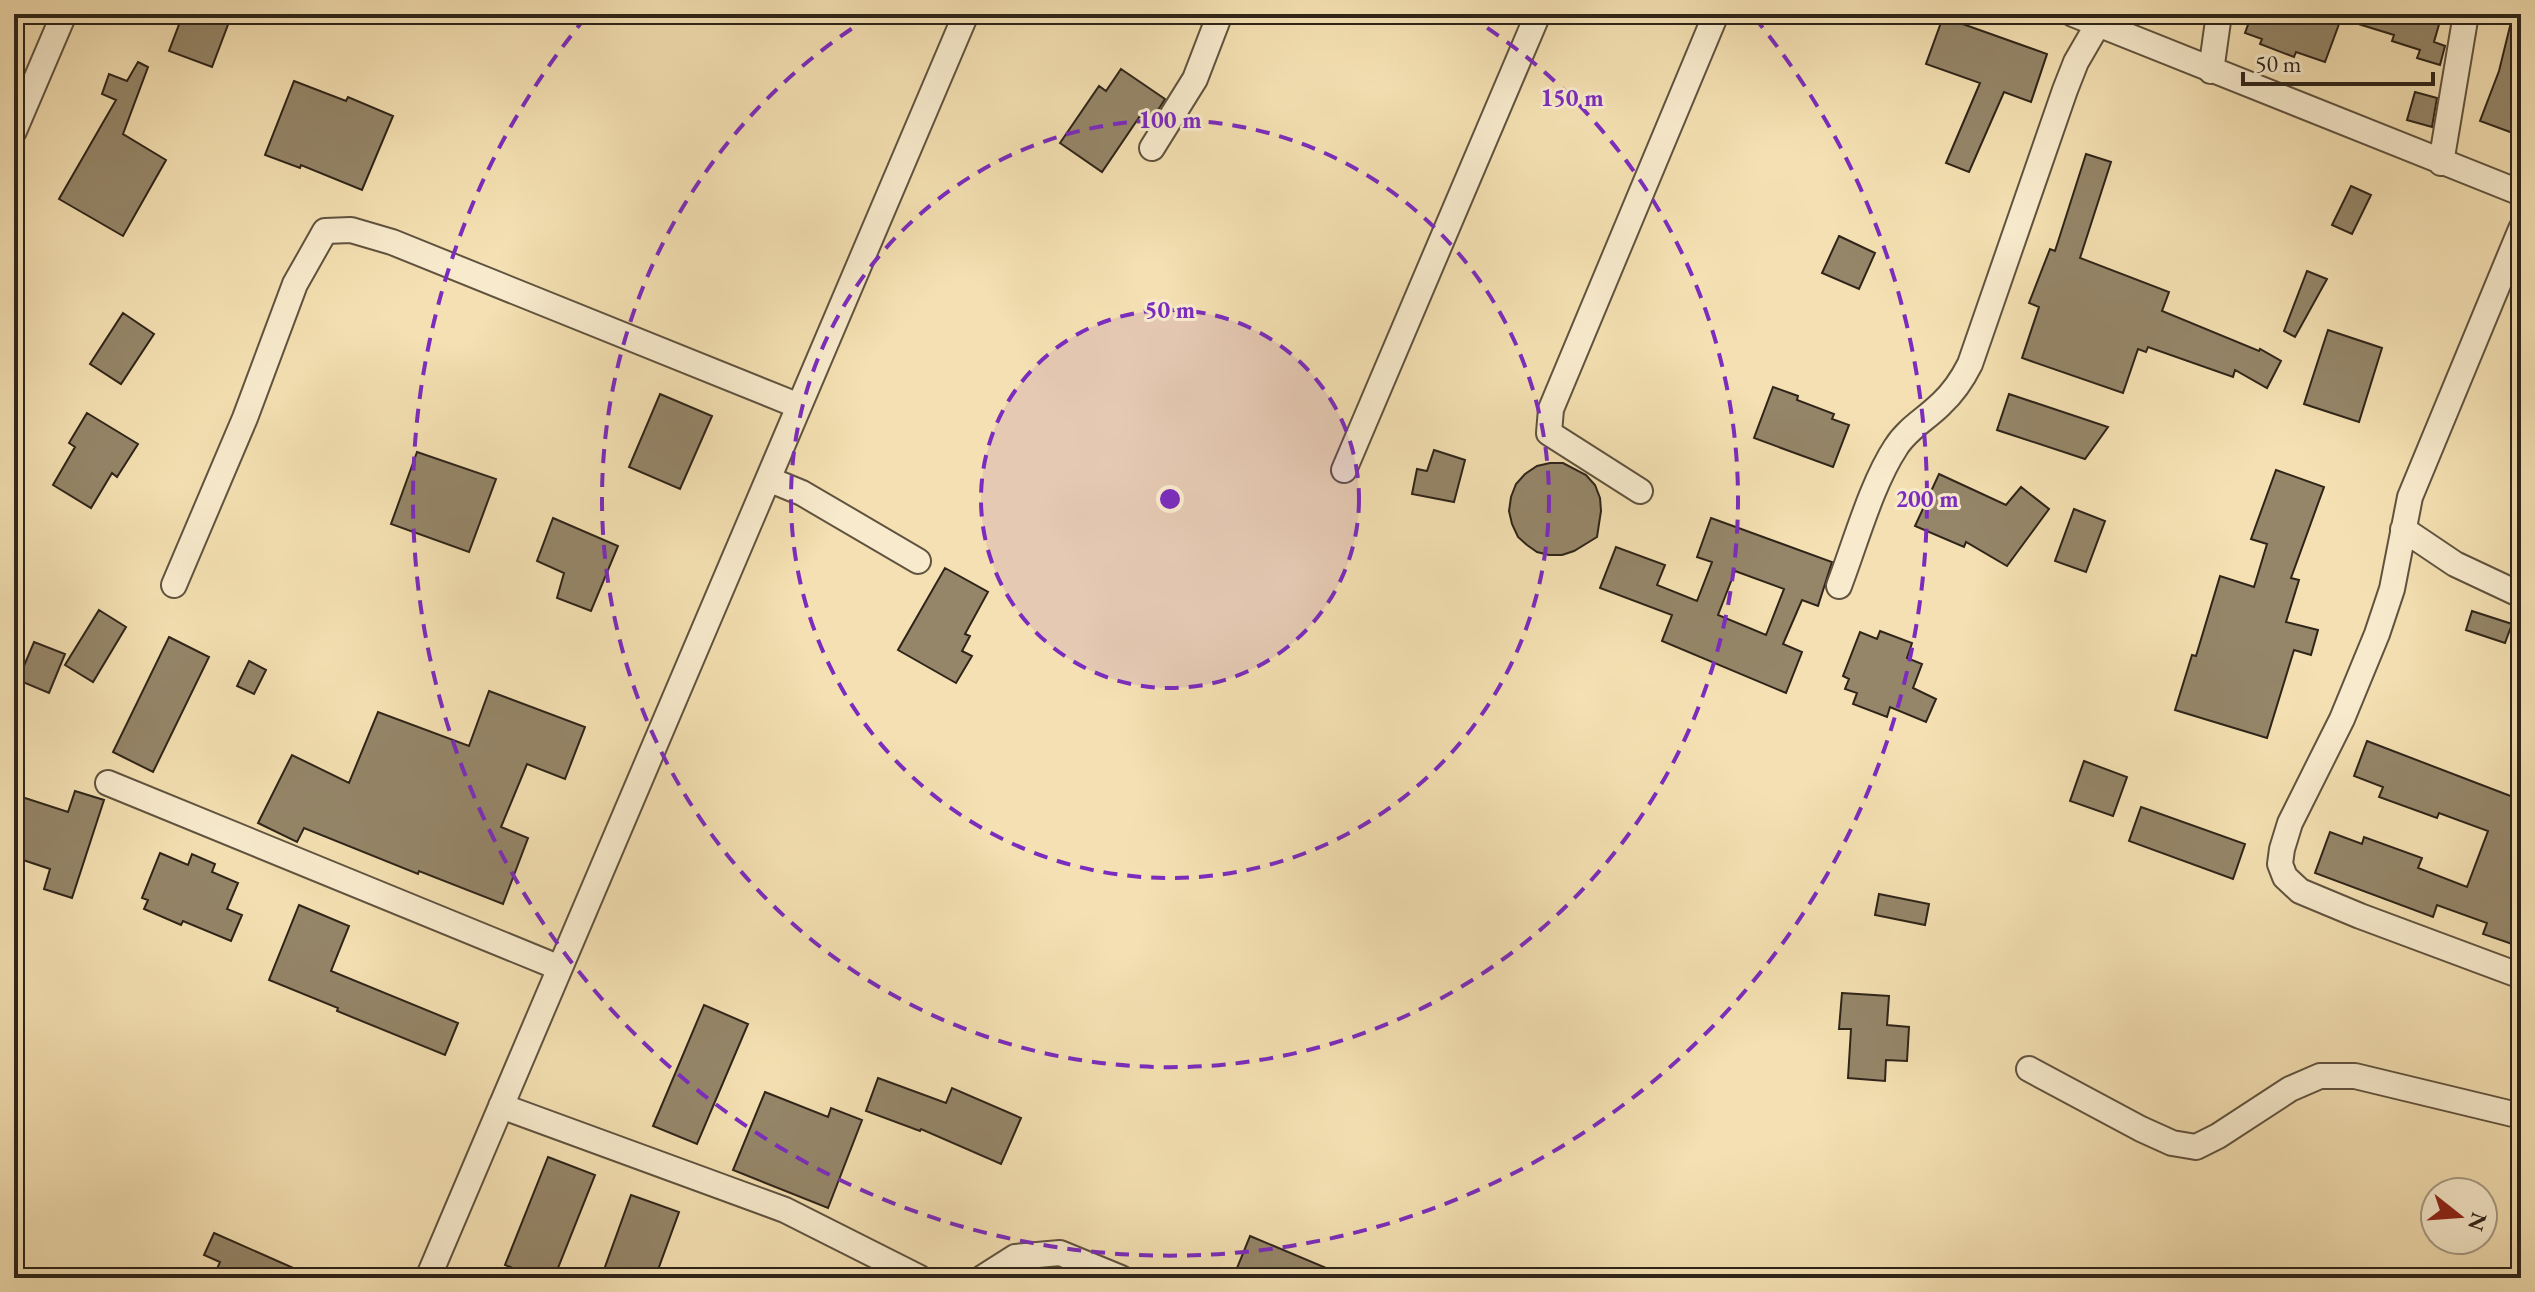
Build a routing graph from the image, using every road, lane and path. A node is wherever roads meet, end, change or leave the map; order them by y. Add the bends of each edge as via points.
1 (64, 14) edge
2 (966, 14) edge
3 (1220, 14) edge
4 (1538, 14) edge
5 (1716, 14) edge
6 (2073, 14) edge
7 (2219, 14) edge
8 (2466, 14) edge
9 (2098, 24) junction
10 (2211, 71) junction
11 (14, 131) edge
12 (1152, 148) dead end
13 (2441, 163) junction
14 (2521, 193) edge
15 (2521, 229) edge
16 (799, 406) junction
17 (1344, 470) dead end
18 (768, 479) junction
19 (1640, 491) dead end
20 (2403, 529) junction
21 (918, 561) dead end
22 (174, 585) dead end
23 (1839, 586) dead end
24 (2521, 595) edge
25 (108, 783) dead end
26 (560, 968) junction
27 (2521, 976) edge
28 (2029, 1069) dead end
29 (501, 1106) junction
30 (2521, 1116) edge
31 (428, 1278) edge
32 (920, 1278) edge
33 (982, 1278) edge
34 (1121, 1278) edge

1 - 11 street
2 - 16 street
3 - 12 street via 1195,79
4 - 17 street
5 - 19 street via 1551,409 1549,433
6 - 9 street
7 - 10 street
8 - 13 street
9 - 10 street
9 - 23 street via 2065,90 1970,364 1958,387 1896,446
10 - 13 street
13 - 14 street
15 - 20 street via 2424,461
16 - 18 street
16 - 22 street via 392,242 351,230 325,231 295,284
18 - 21 street via 802,493
18 - 26 street
20 - 24 street via 2455,564
20 - 27 street via 2377,634 2290,823 2280,864 2300,891
25 - 26 street
26 - 29 street
28 - 30 street via 2141,1129 2196,1147 2320,1076 2355,1076
29 - 31 street
29 - 32 street via 785,1210
33 - 34 street via 1015,1257 1060,1253

